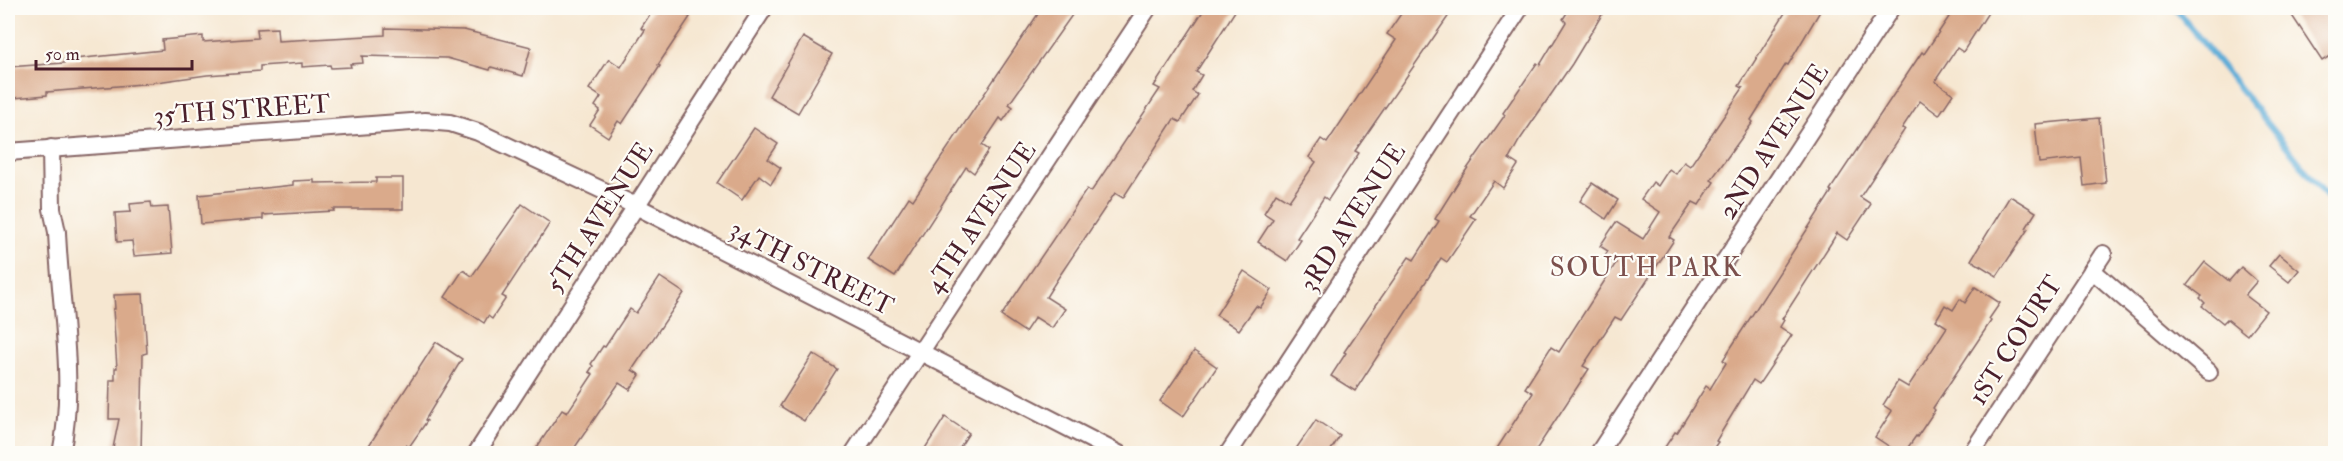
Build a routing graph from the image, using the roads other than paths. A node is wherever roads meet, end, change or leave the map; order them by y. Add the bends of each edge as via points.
1 (764, 8) edge
2 (1148, 8) edge
3 (1520, 8) edge
4 (1891, 8) edge
5 (478, 132) joint
6 (51, 148) junction
7 (8, 152) edge
8 (636, 206) junction
9 (2103, 254) dead end
10 (2092, 270) junction
11 (920, 351) junction
12 (2210, 372) dead end
13 (61, 453) edge
14 (476, 453) edge
15 (853, 453) edge
16 (1119, 453) edge
17 (1228, 453) edge
18 (1598, 453) edge
19 (1971, 453) edge

1 - 8 street, 5TH AVENUE
2 - 11 street, 4TH AVENUE
3 - 17 street, 3RD AVENUE
4 - 18 street, 2ND AVENUE
5 - 6 street, 35TH STREET via 450,123 425,121
5 - 8 street, 34TH STREET
6 - 7 street, 35TH STREET
6 - 13 street via 52,209 69,383
8 - 11 street, 34TH STREET
8 - 14 street, 5TH AVENUE
9 - 10 street, 1ST COURT
10 - 12 street
10 - 19 street, 1ST COURT
11 - 15 street, 4TH AVENUE
11 - 16 street, 34TH STREET

